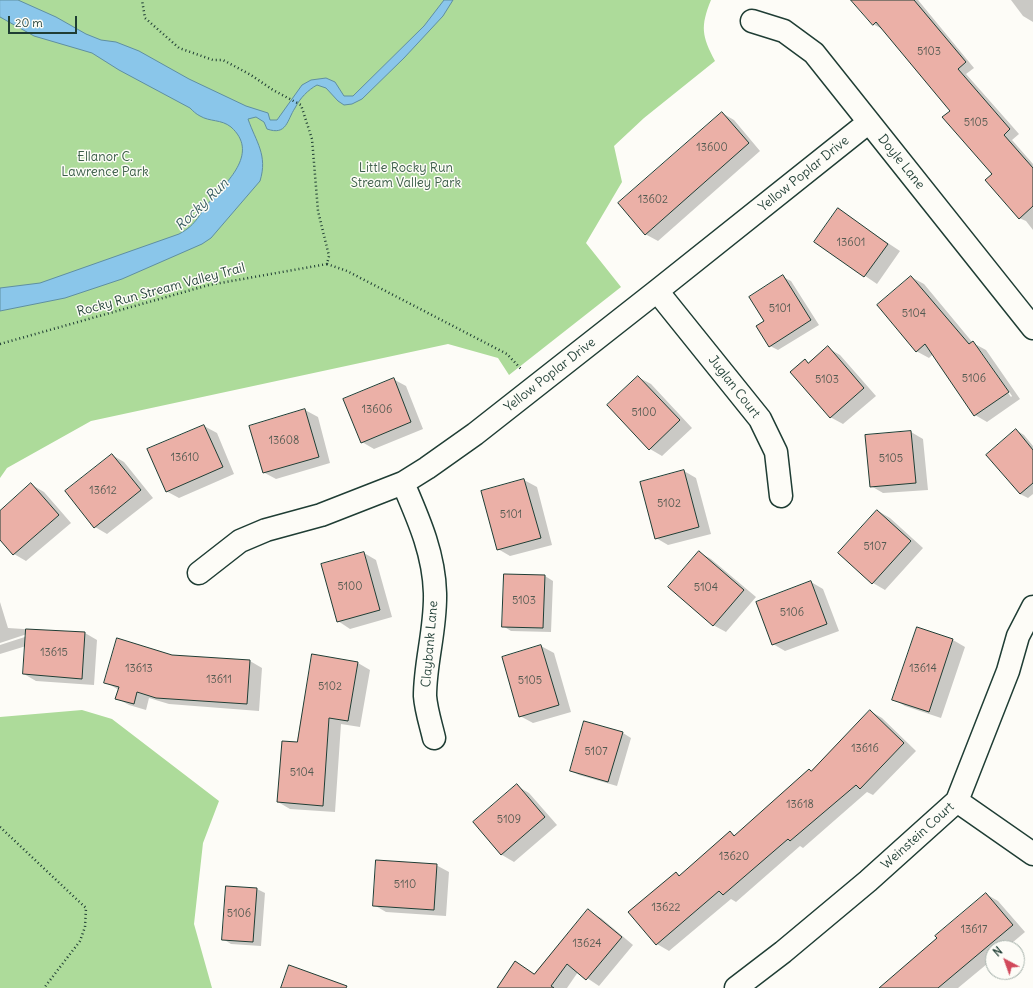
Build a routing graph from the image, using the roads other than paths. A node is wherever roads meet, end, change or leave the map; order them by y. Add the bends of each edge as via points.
1 (752, 21) dead end
2 (869, 122) junction
3 (657, 291) junction
4 (1033, 328) edge
5 (403, 483) junction
6 (781, 496) dead end
7 (199, 573) dead end
8 (1033, 607) edge
9 (434, 738) dead end
10 (957, 800) junction
11 (1033, 854) edge
12 (736, 988) edge

1 - 2 street, Doyle Lane via 784,31 814,53
2 - 3 street, Yellow Poplar Drive
2 - 4 street, Doyle Lane
3 - 5 street, Yellow Poplar Drive via 475,434
3 - 6 street, Juglan Court via 760,419 776,452
5 - 7 street, Yellow Poplar Drive via 321,515 266,530 240,541
5 - 9 street, Claybank Lane via 425,534 433,571 435,616 425,698
8 - 10 street, Weinstein Court via 1018,636 1008,671
10 - 11 street
10 - 12 street, Weinstein Court via 862,886

